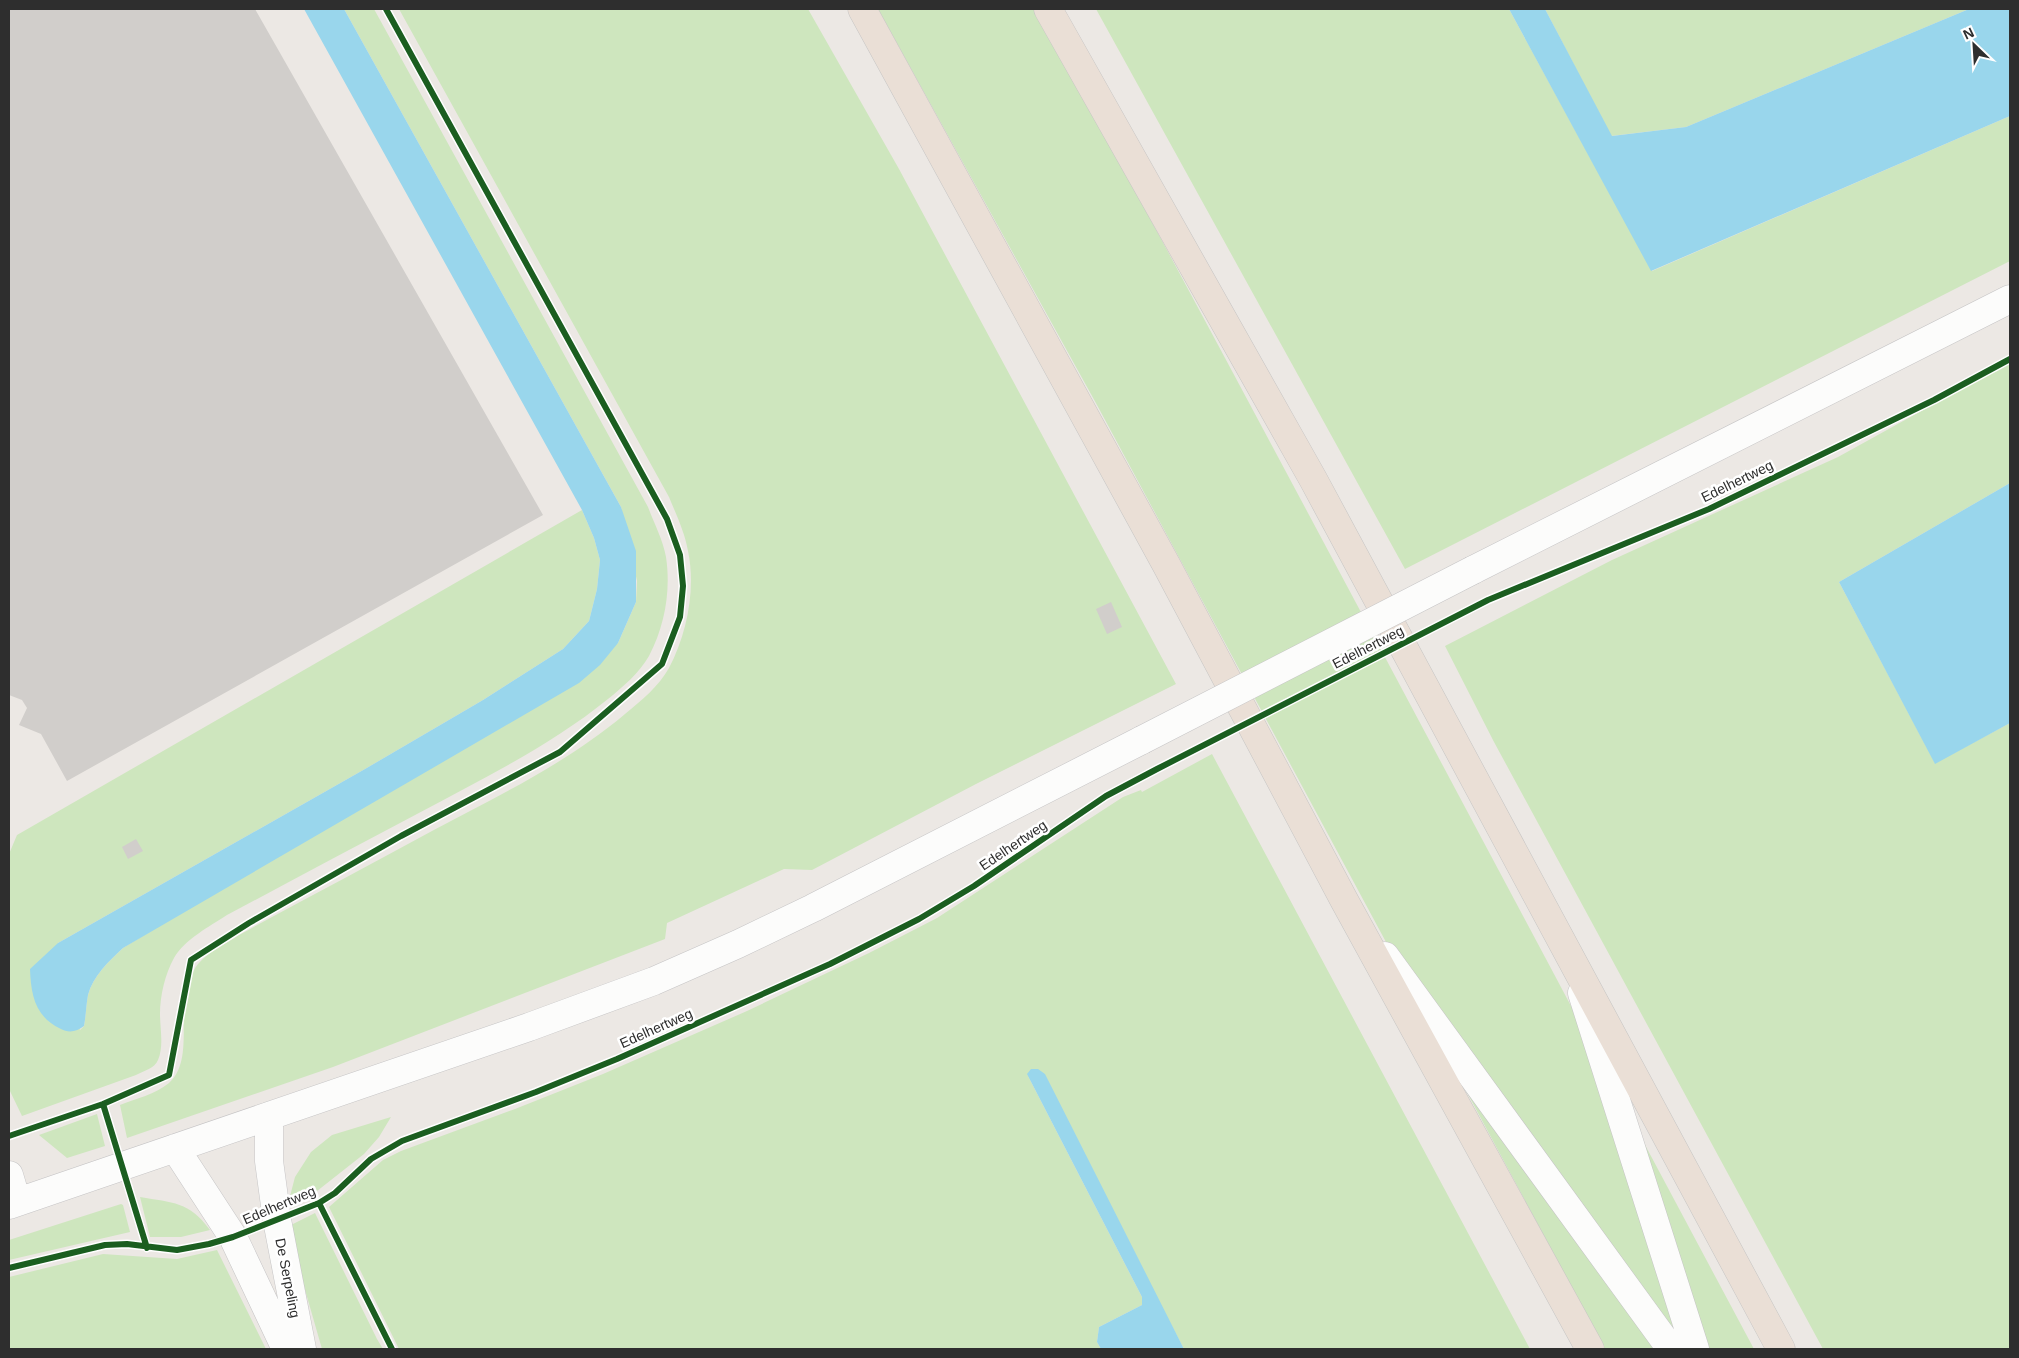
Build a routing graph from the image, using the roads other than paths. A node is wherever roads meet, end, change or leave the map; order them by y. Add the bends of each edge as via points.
1 (862, 9) edge
2 (1048, 9) edge
3 (2010, 299) edge
4 (1344, 900) junction
5 (1570, 957) junction
6 (268, 1116) junction
7 (175, 1148) junction
8 (9, 1175) edge
9 (13, 1204) edge
10 (286, 1349) edge
11 (302, 1349) edge
12 (1590, 1349) edge
13 (1671, 1349) edge
14 (1695, 1349) edge
15 (1781, 1349) edge

1 - 4 highway via 1172,575
2 - 5 highway via 1313,479
3 - 6 street, Edelhertweg, bridge via 738,944 654,981 530,1027
4 - 12 highway
4 - 13 street
5 - 14 street
5 - 15 highway
6 - 7 street, Edelhertweg
6 - 11 street, De Serpeling via 269,1161 277,1220
7 - 9 street, Edelhertweg
7 - 10 street, De Serpeling via 233,1237
8 - 9 street, Edelhertweg

